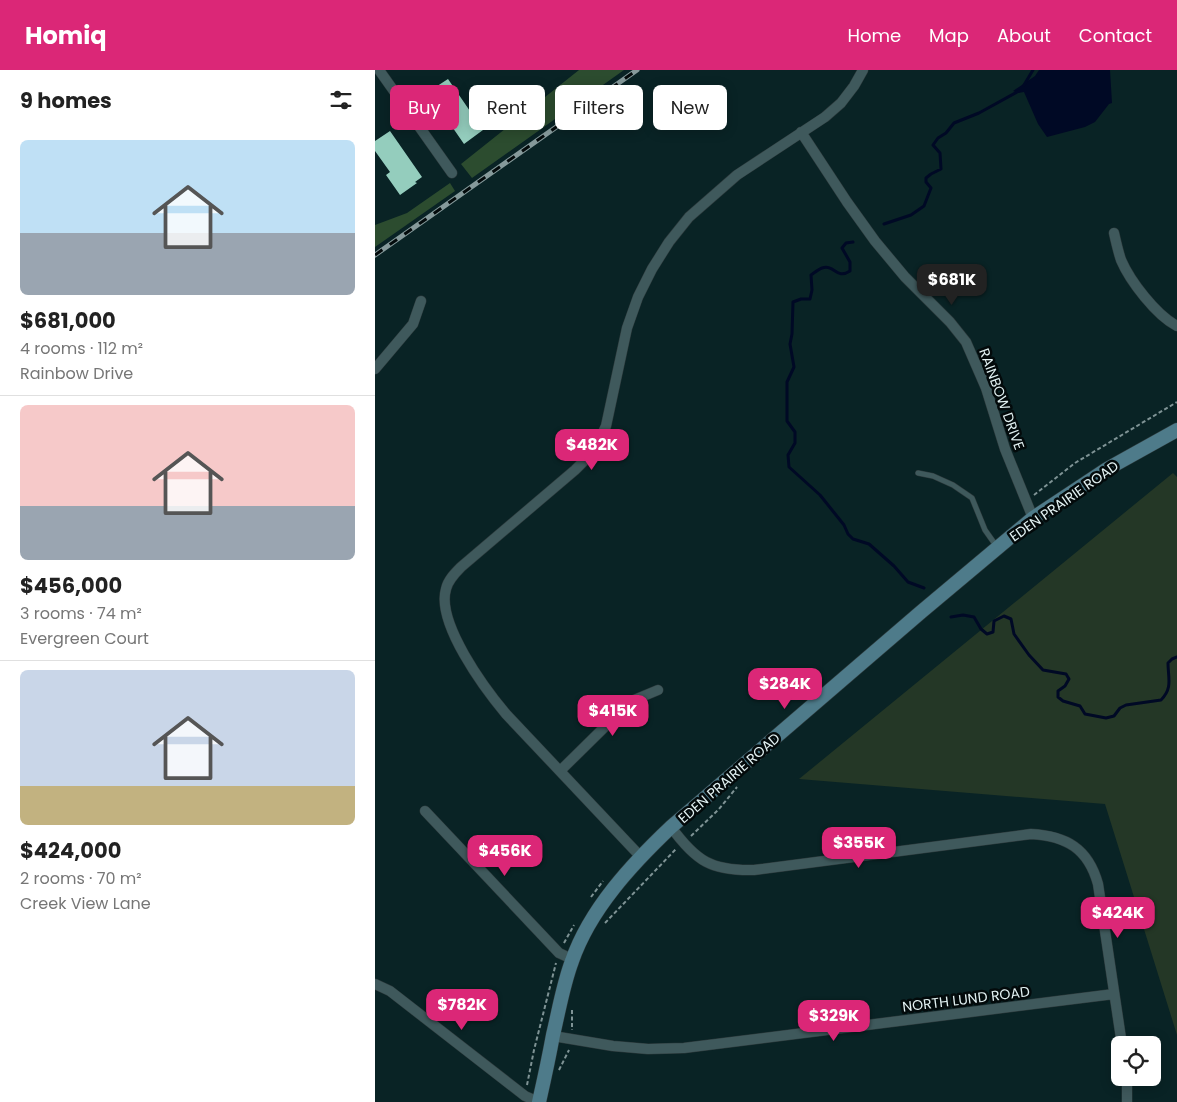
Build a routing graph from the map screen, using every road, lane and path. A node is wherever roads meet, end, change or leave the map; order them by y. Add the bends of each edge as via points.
1 (379, 70) edge
2 (863, 70) edge
3 (375, 72) edge
4 (801, 132) junction
5 (453, 173) dead end
6 (1114, 233) dead end
7 (421, 301) dead end
8 (1177, 326) edge
9 (375, 369) edge
10 (1177, 402) edge
11 (1177, 430) edge
12 (918, 473) dead end
13 (1026, 501) junction
14 (1033, 518) junction
15 (997, 548) junction
16 (658, 690) dead end
17 (560, 772) junction
18 (738, 786) dead end
19 (425, 811) dead end
20 (671, 827) junction
21 (683, 843) junction
22 (640, 856) junction
23 (604, 924) dead end
24 (572, 959) junction
25 (375, 984) edge
26 (1114, 994) junction
27 (572, 1009) dead end
28 (553, 1036) junction
29 (1121, 1036) edge
30 (572, 1038) junction
31 (558, 1072) dead end
32 (1127, 1086) edge
33 (539, 1102) edge
34 (1127, 1102) edge

1 - 3 street
1 - 5 street
2 - 4 street via 841,102
4 - 13 street, RAINBOW DRIVE via 875,241 966,342
4 - 17 street via 737,174 689,217 669,242 638,297 627,328 606,426 598,442 575,470 461,567 446,589 447,616 470,665 487,691
6 - 8 street via 1128,273 1155,309
7 - 9 street via 413,324
10 - 13 path via 1075,463
11 - 14 main road, EDEN PRAIRIE ROAD via 1107,469
12 - 15 lane via 953,485 972,498 985,530
13 - 14 street, RAINBOW DRIVE
14 - 15 main road, EDEN PRAIRIE ROAD
15 - 20 main road, EDEN PRAIRIE ROAD
16 - 17 street via 623,708
17 - 22 street
18 - 21 path
19 - 24 street via 559,953
20 - 21 street
20 - 22 main road, EDEN PRAIRIE ROAD
21 - 23 path
21 - 26 street via 702,860 719,867 754,870 1031,834 1064,840 1078,849 1094,871
22 - 24 main road, EDEN PRAIRIE ROAD via 606,898
24 - 28 main road, EDEN PRAIRIE ROAD
25 - 33 street via 390,991 525,1096
26 - 29 street
26 - 30 street, NORTH LUND ROAD via 684,1048 613,1046
27 - 30 path
28 - 30 street, NORTH LUND ROAD
28 - 33 main road, EDEN PRAIRIE ROAD
30 - 31 path via 567,1057
32 - 34 street

